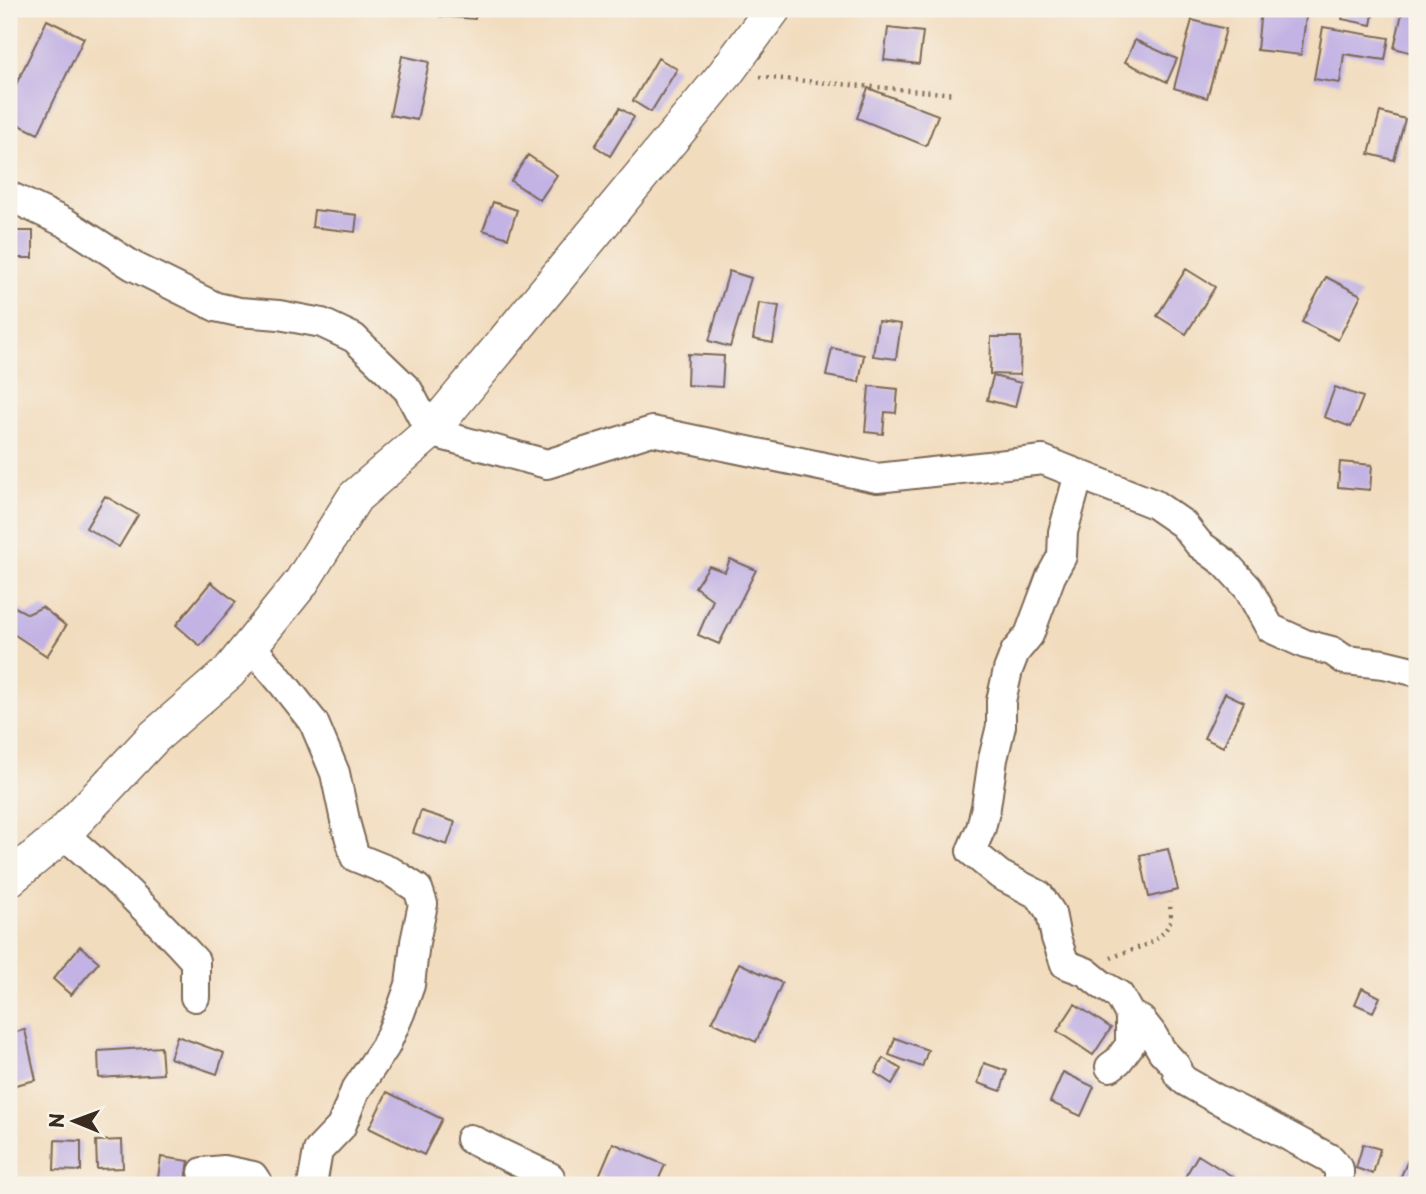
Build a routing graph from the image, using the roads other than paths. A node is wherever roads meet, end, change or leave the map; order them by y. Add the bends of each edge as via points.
1 (773, 9) edge
2 (9, 196) edge
3 (430, 432) junction
4 (1079, 474) junction
5 (251, 646) junction
6 (1417, 672) edge
7 (63, 834) junction
8 (9, 879) edge
9 (195, 997) dead end
10 (1130, 1015) junction
11 (1110, 1066) dead end
12 (470, 1139) dead end
13 (203, 1172) dead end
14 (259, 1185) edge
15 (312, 1185) edge
16 (552, 1185) edge
17 (1339, 1185) edge

1 - 3 main road via 725,74
2 - 3 street via 65,223 133,266 216,306 321,323 354,338 408,390
3 - 4 street via 547,464 652,431 877,478 1043,460
3 - 5 main road via 355,497 302,583
4 - 6 street via 1154,504 1183,524 1248,588 1270,628 1345,660
4 - 10 street via 1063,532 1062,556 1029,635 1008,670 986,807 971,851 1000,875 1039,895 1051,914 1065,964 1086,972 1119,995
5 - 7 main road via 229,673 154,737
5 - 15 street via 314,723 335,773 355,857 418,889 424,904 410,985 400,1013 385,1047 355,1091 341,1127 318,1151
7 - 8 main road
7 - 9 street via 103,867 195,961
10 - 11 street via 1130,1045
10 - 17 street via 1141,1020 1185,1081 1331,1159 1339,1169
12 - 16 street via 550,1177
13 - 14 street via 224,1170 253,1176

